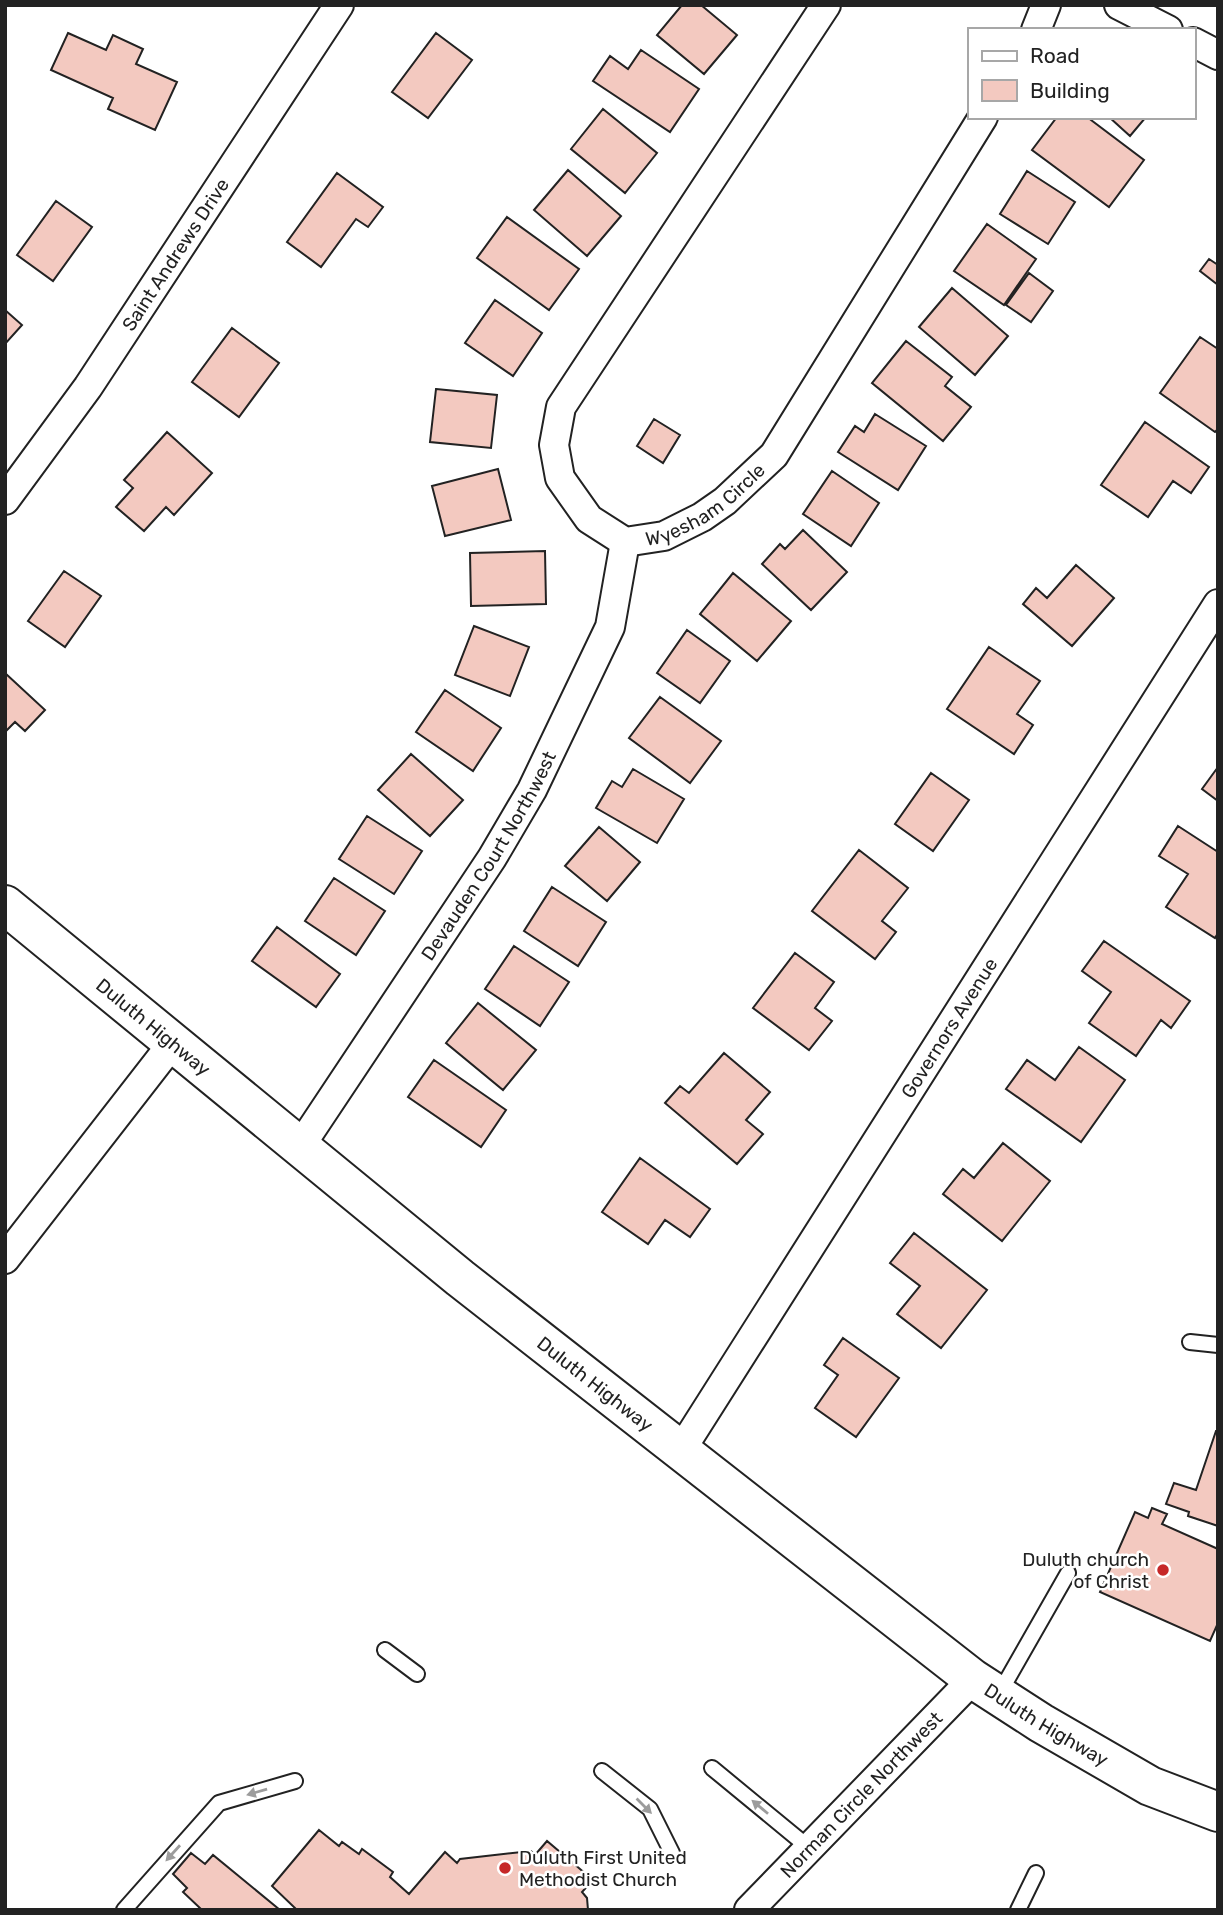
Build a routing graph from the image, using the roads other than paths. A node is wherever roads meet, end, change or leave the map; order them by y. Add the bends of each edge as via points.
1 (826, 5) edge
2 (1046, 5) edge
3 (1119, 5) edge
4 (327, 10) edge
5 (1037, 28) edge
6 (1164, 28) edge
7 (1195, 43) edge
8 (1218, 55) edge
9 (982, 119) edge
10 (5, 500) edge
11 (625, 542) junction
12 (1218, 604) edge
13 (5, 905) edge
14 (172, 1044) junction
15 (301, 1145) junction
16 (5, 1259) edge
17 (1190, 1342) dead end
18 (1218, 1345) edge
19 (681, 1450) junction
20 (1068, 1573) dead end
21 (385, 1650) dead end
22 (417, 1674) dead end
23 (985, 1687) junction
24 (712, 1768) dead end
25 (602, 1771) dead end
26 (295, 1781) dead end
27 (1218, 1812) edge
28 (808, 1847) junction
29 (672, 1853) dead end
30 (1037, 1873) dead end
31 (124, 1910) edge
32 (749, 1910) edge
33 (1018, 1910) edge

1 - 11 street, Wyesham Circle via 561,407 554,445 561,478 589,519
2 - 5 street
3 - 6 street
4 - 10 street, Saint Andrews Drive via 88,387
7 - 8 street
9 - 11 street, Wyesham Circle via 774,455 702,517 664,536
11 - 15 street, Devauden Court Northwest via 610,627 532,790 492,858
12 - 19 street, Governors Avenue
13 - 14 main road, Duluth Highway
14 - 15 main road, Duluth Highway
14 - 16 street
15 - 19 main road, Duluth Highway via 460,1278
17 - 18 lane
19 - 23 main road, Duluth Highway
20 - 23 lane
21 - 22 lane
23 - 27 main road, Duluth Highway via 1150,1786
23 - 28 street, Norman Circle Northwest
28 -> 24 lane
25 -> 29 lane via 650,1809
26 -> 31 lane via 219,1803
28 - 32 street, Norman Circle Northwest
30 - 33 lane

